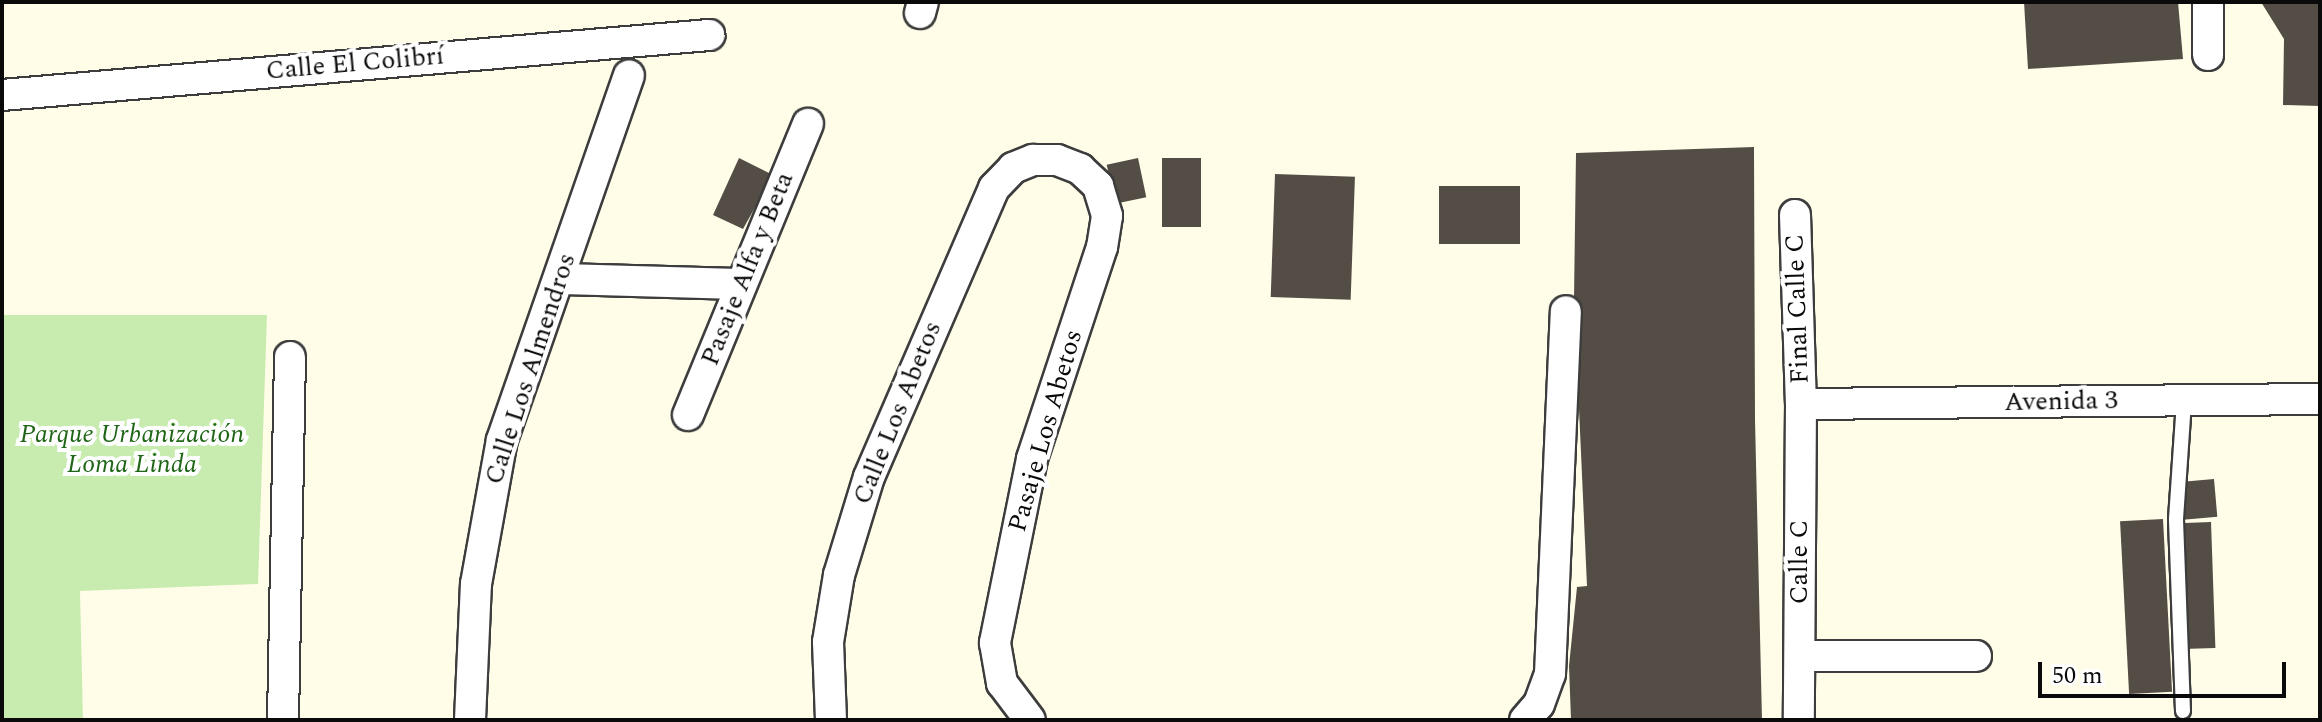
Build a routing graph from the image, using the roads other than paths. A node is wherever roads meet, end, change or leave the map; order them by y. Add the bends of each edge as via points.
1 (2208, 2) edge
2 (709, 35) dead end
3 (2208, 55) dead end
4 (629, 75) dead end
5 (5, 91) edge
6 (808, 124) dead end
7 (1057, 160) joint
8 (1795, 215) dead end
9 (560, 279) junction
10 (741, 284) junction
11 (1566, 311) dead end
12 (290, 357) dead end
13 (2320, 399) edge
14 (2184, 401) junction
15 (1801, 404) junction
16 (688, 415) dead end
17 (1800, 656) junction
18 (1976, 656) dead end
19 (2183, 711) dead end
20 (283, 720) edge
21 (470, 720) edge
22 (831, 720) edge
23 (1030, 720) edge
24 (1525, 720) edge
25 (1799, 720) edge

1 - 3 street
2 - 5 street, Calle El Colibrí
4 - 9 street, Calle Los Almendros
6 - 10 street, Pasaje Alfa y Beta
7 - 22 street, Calle Los Abetos via 1033,160 1013,168 994,188 869,477 839,575 830,629
7 - 23 street, Pasaje Los Abetos via 1080,169 1098,186 1107,216 1102,247 1032,459 995,643 1002,683
8 - 15 street, Final Calle C
9 - 10 street
9 - 21 street, Calle Los Almendros via 502,440 487,505 476,584
10 - 16 street, Pasaje Alfa y Beta
11 - 24 street via 1550,674 1539,704
12 - 20 street
13 - 14 street, Avenida 3
14 - 15 street, Avenida 3
14 - 19 lane via 2176,519
15 - 17 street, Calle C
17 - 18 street
17 - 25 street, Calle C

